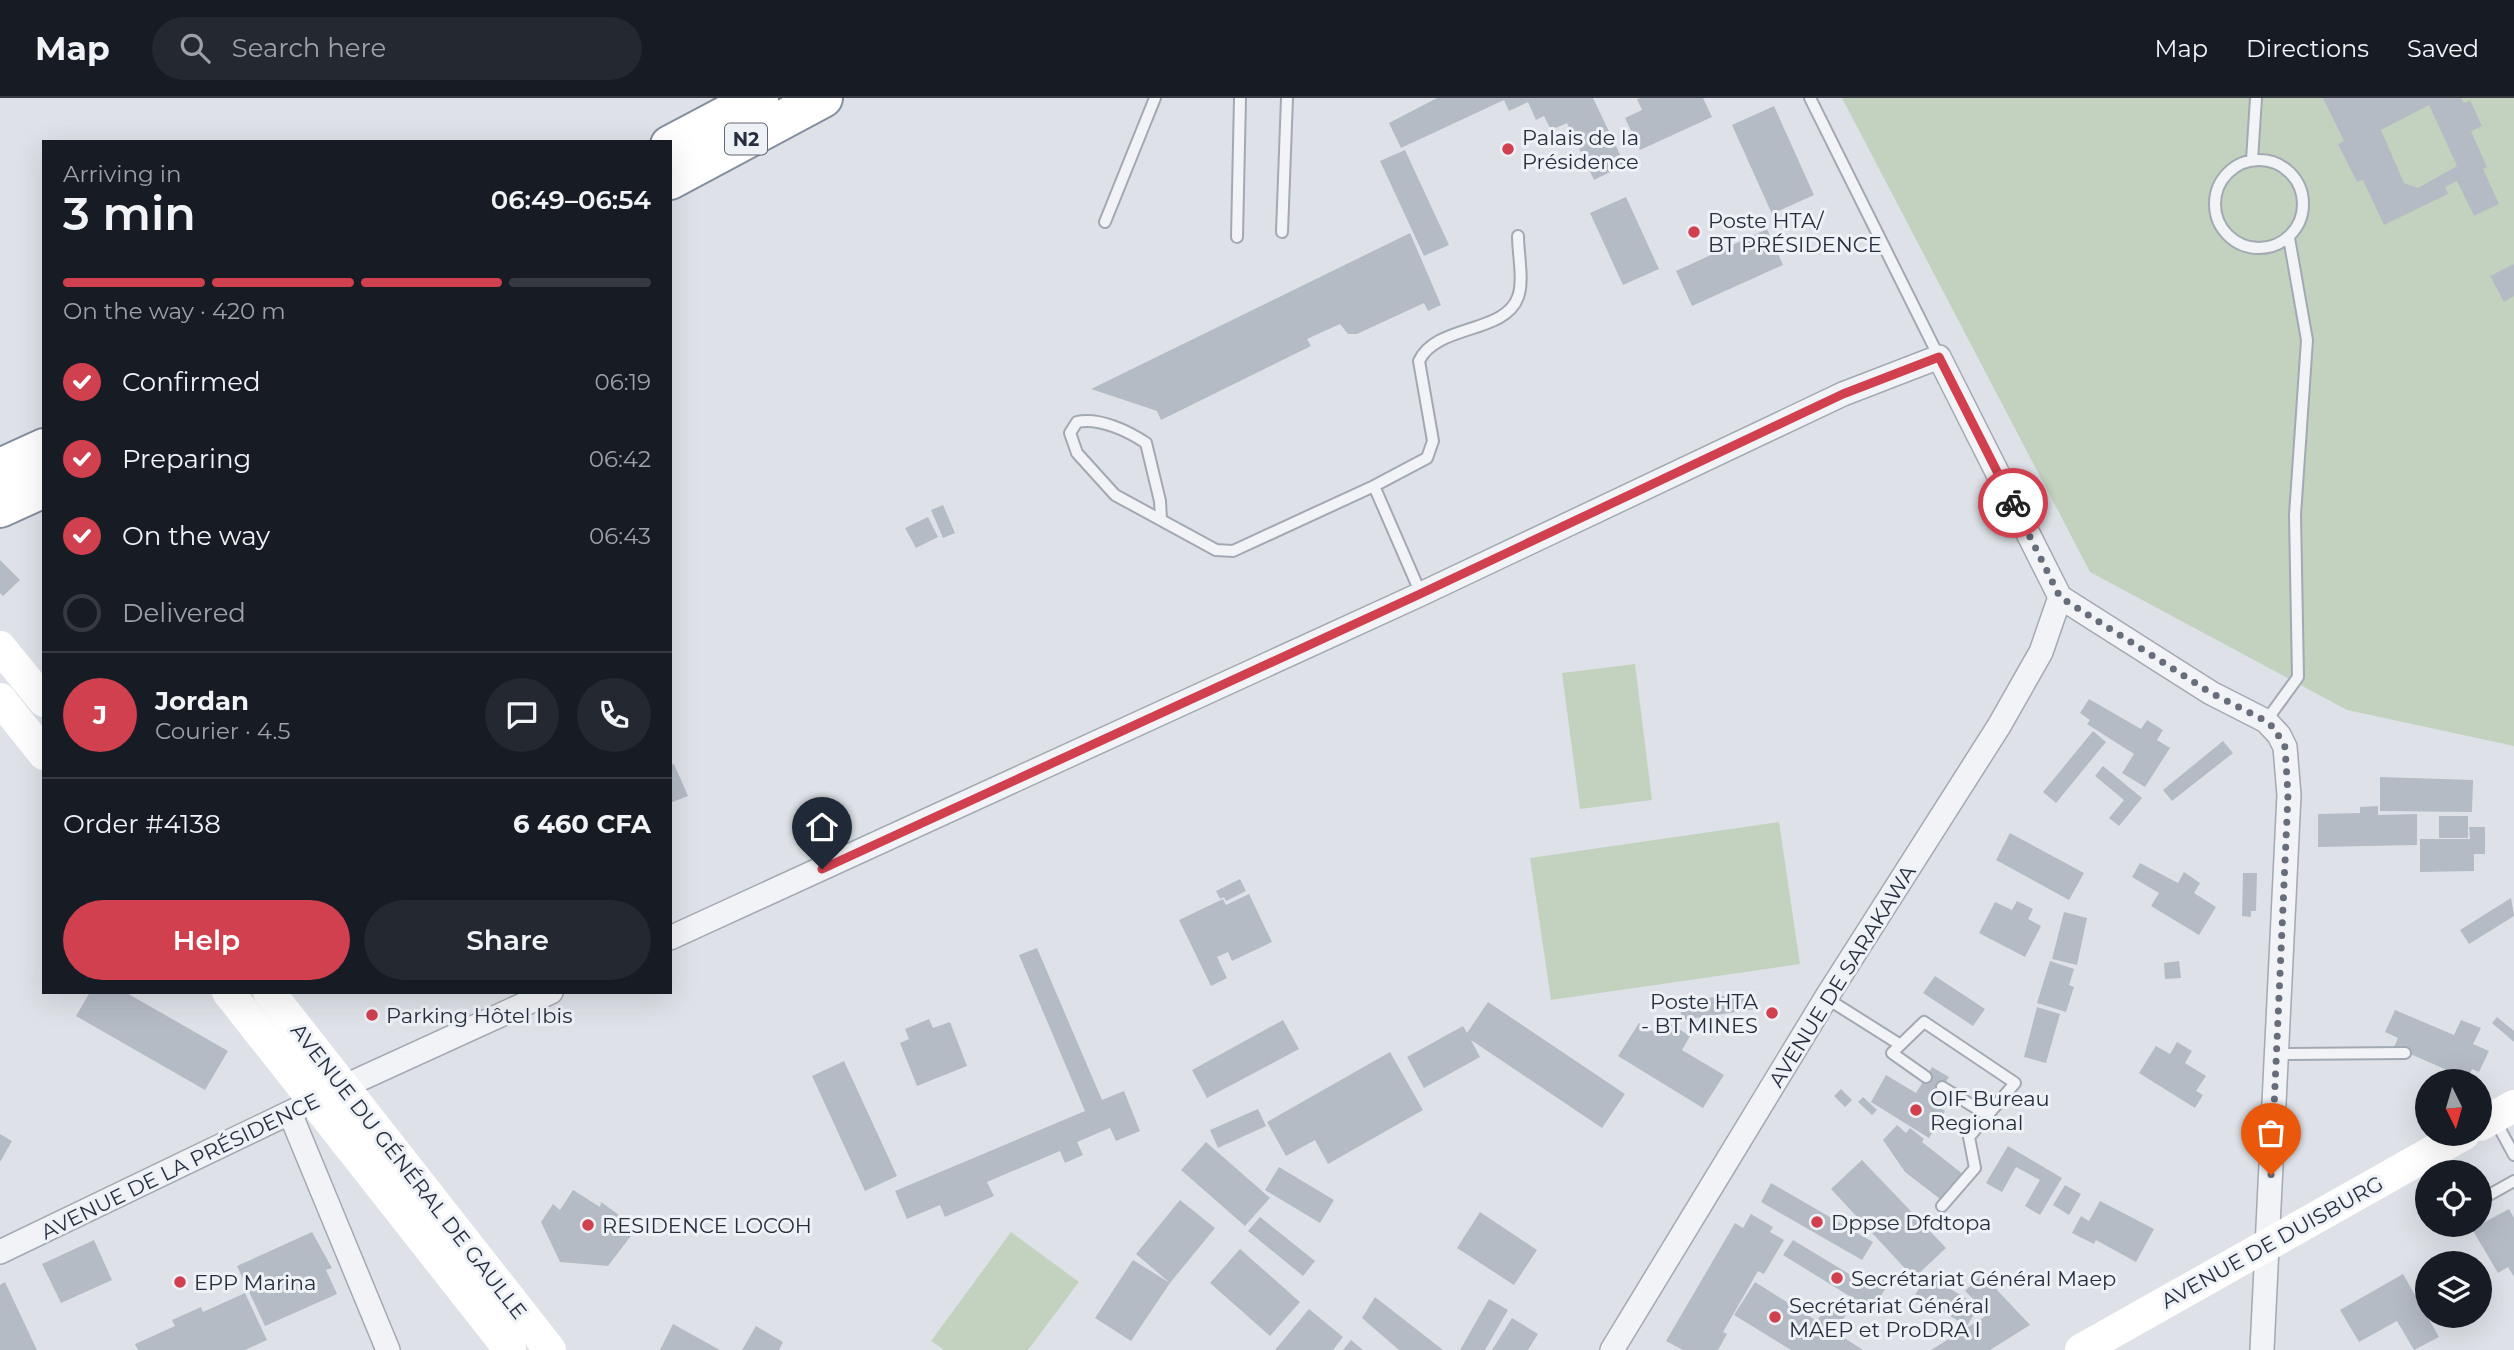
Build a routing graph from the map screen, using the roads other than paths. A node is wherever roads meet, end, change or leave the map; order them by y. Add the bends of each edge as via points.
1 (759, 98) edge
2 (823, 98) edge
3 (1155, 98) edge
4 (1240, 98) edge
5 (1287, 98) edge
6 (1810, 98) edge
7 (2256, 98) edge
8 (672, 144) edge
9 (2252, 160) junction
10 (672, 179) edge
11 (1105, 222) dead end
12 (1282, 232) dead end
13 (1518, 236) dead end
14 (1237, 237) dead end
15 (2289, 238) junction
16 (1939, 357) junction
17 (42, 449) edge
18 (0, 468) edge
19 (1374, 486) junction
20 (42, 489) edge
21 (0, 508) edge
22 (1161, 519) junction
23 (1420, 594) junction
24 (2060, 597) junction
25 (0, 647) edge
26 (0, 699) edge
27 (42, 699) edge
28 (2266, 721) junction
29 (42, 752) edge
30 (672, 937) edge
31 (229, 994) edge
32 (271, 994) edge
33 (547, 994) edge
34 (1826, 998) junction
35 (1899, 1044) junction
36 (2277, 1054) junction
37 (2405, 1054) dead end
38 (1926, 1077) dead end
39 (343, 1087) junction
40 (1942, 1087) dead end
41 (301, 1108) junction
42 (1989, 1116) junction
43 (2496, 1116) edge
44 (2442, 1146) edge
45 (2514, 1154) edge
46 (2514, 1181) edge
47 (2492, 1193) edge
48 (1942, 1206) dead end
49 (2265, 1245) junction
50 (0, 1252) edge
51 (388, 1350) edge
52 (510, 1350) edge
53 (550, 1350) edge
54 (1612, 1350) edge
55 (2081, 1350) edge
56 (2262, 1350) edge

1 - 8 highway, N2
2 - 10 highway, N2
3 - 11 lane
4 - 14 lane
5 - 12 lane
6 - 16 lane
7 - 9 lane
9 - 15 lane via 2277,163 2297,180 2302,216
9 - 15 lane via 2221,181 2214,205 2216,217 2230,238 2253,248
13 - 19 lane via 1519,296 1511,307 1431,345 1419,361 1431,452
15 - 28 lane via 2307,340 2295,516 2298,677
16 - 23 street via 1831,399
16 - 24 street
17 - 18 highway
19 - 22 lane via 1233,551 1216,550
19 - 23 lane
20 - 21 highway
22 - 22 lane via 1146,443 1131,433 1088,420 1077,422 1070,433 1077,453 1115,495
23 - 30 street
24 - 28 street via 2211,693
24 - 34 street, AVENUE DE SARAKAWA via 2041,652 1999,726
25 - 27 street
26 - 29 street
28 - 36 street via 2285,747 2288,795
31 - 41 street, AVENUE DU GÉNÉRAL DE GAULLE
32 - 39 street, AVENUE DU GÉNÉRAL DE GAULLE
33 - 39 street, AVENUE DE LA PRÉSIDENCE
34 - 35 lane
34 - 54 street, AVENUE DE SARAKAWA
35 - 38 lane via 1892,1053
35 - 42 lane via 1924,1022 2015,1083
36 - 37 lane
36 - 49 street
39 - 41 street, AVENUE DE LA PRÉSIDENCE
39 - 53 street, AVENUE DU GÉNÉRAL DE GAULLE
40 - 42 lane
41 - 50 street, AVENUE DE LA PRÉSIDENCE
41 - 51 street
41 - 52 street, AVENUE DU GÉNÉRAL DE GAULLE
42 - 48 lane via 1969,1137 1975,1168
43 - 45 lane
44 - 49 street, AVENUE DE DUISBURG
46 - 47 lane
49 - 55 street, AVENUE DE DUISBURG
49 - 56 street

